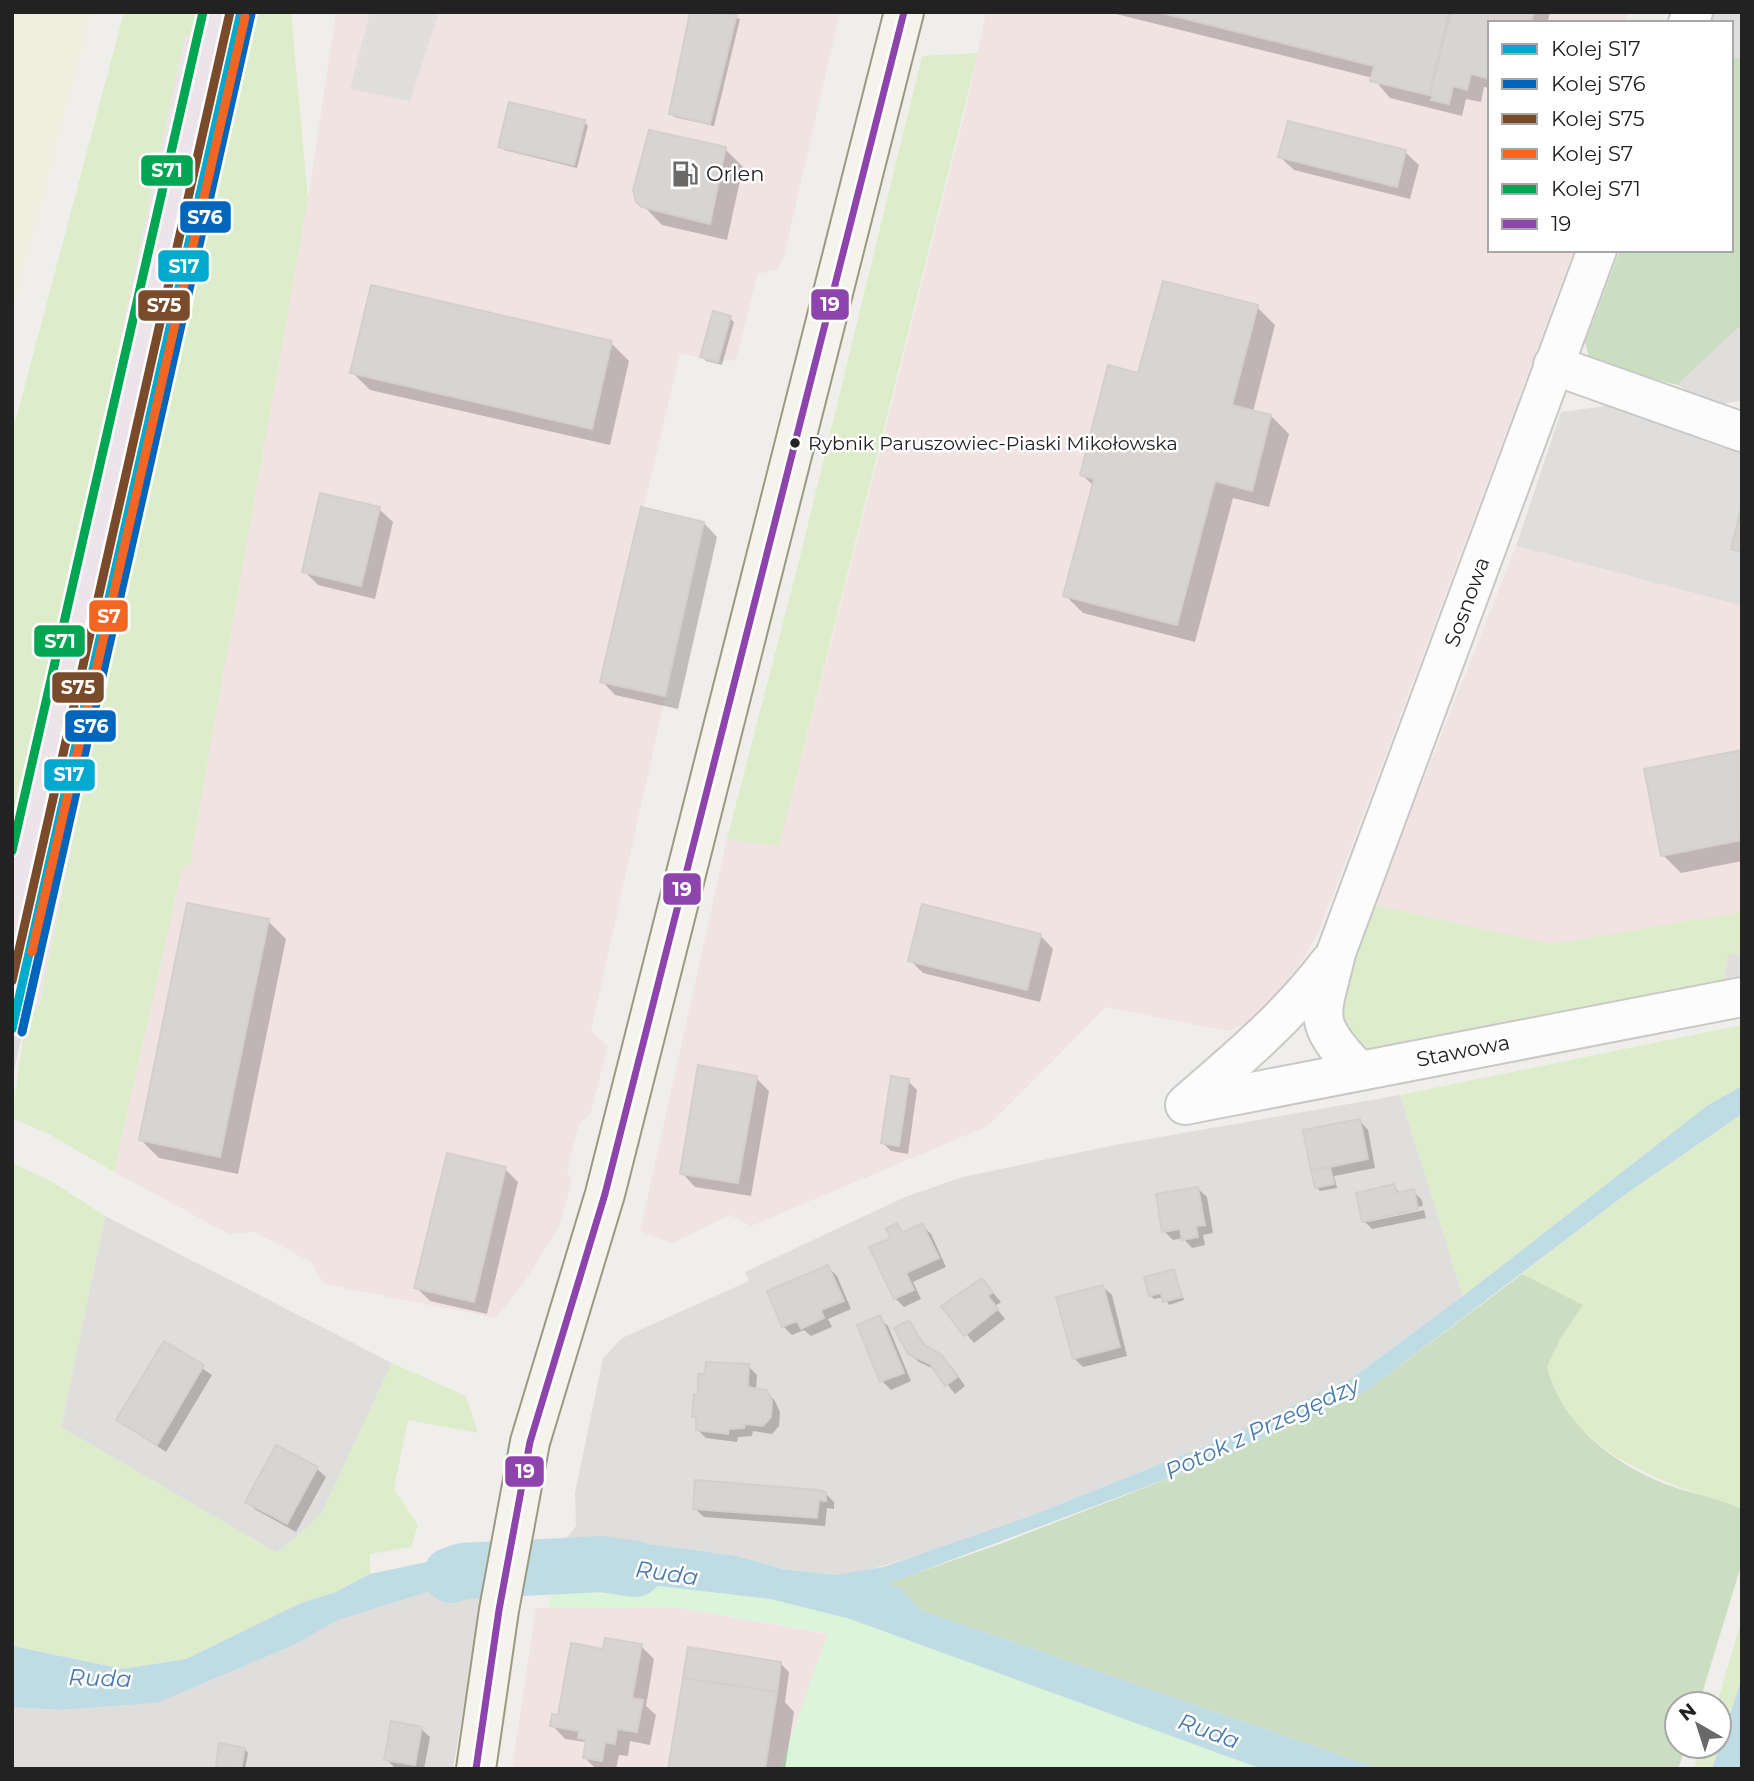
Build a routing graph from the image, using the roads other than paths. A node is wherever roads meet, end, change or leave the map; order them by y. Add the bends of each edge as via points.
1 (904, 12) edge
2 (1596, 252) edge
3 (1553, 365) junction
4 (1742, 432) edge
5 (1742, 997) edge
6 (1310, 1007) junction
7 (1359, 1071) junction
8 (1289, 1084) junction
9 (477, 1769) edge

1 - 9 main road via 605,1194 539,1409 499,1610
2 - 3 street, Sosnowa
3 - 4 street
3 - 6 street, Sosnowa via 1336,953
5 - 7 street, Stawowa
6 - 7 street via 1329,1039
6 - 8 street, Sosnowa
6 - 8 street, Stawowa via 1263,1038 1185,1105
7 - 8 street, Stawowa

